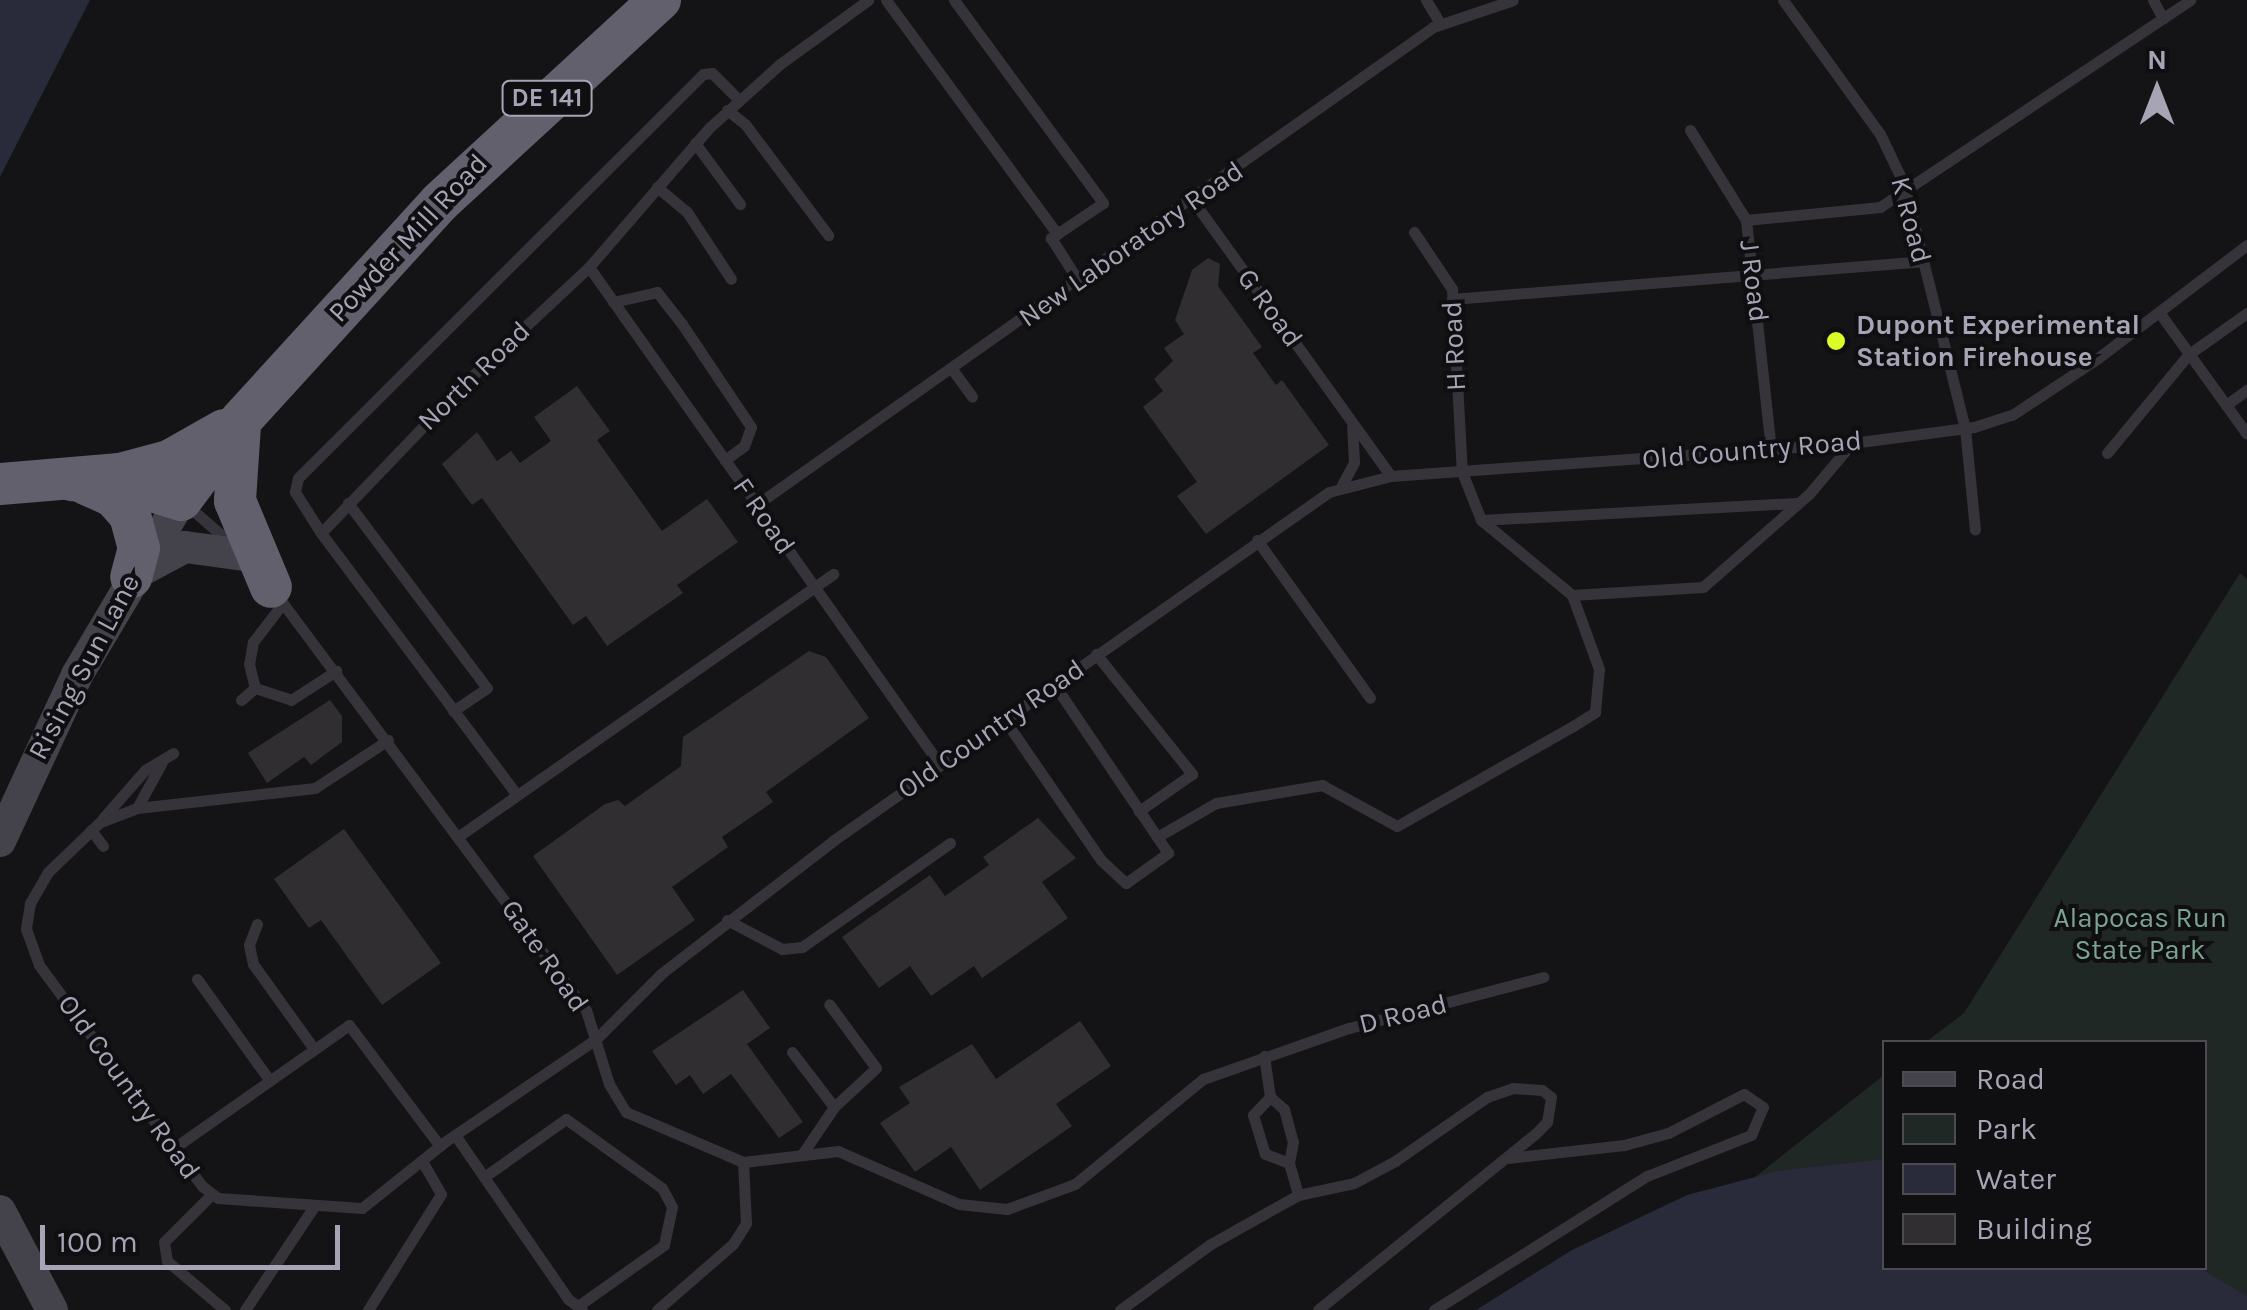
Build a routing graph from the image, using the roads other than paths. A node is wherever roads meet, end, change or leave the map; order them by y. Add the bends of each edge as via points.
1 (660, 0) edge
2 (868, 0) edge
3 (886, 0) edge
4 (954, 0) edge
5 (1426, 0) edge
6 (1513, 0) edge
7 (1784, 0) edge
8 (2153, 0) edge
9 (2190, 0) edge
10 (2164, 19) junction
11 (1440, 23) junction
12 (738, 100) junction
13 (728, 110) junction
14 (1690, 130) dead end
15 (694, 143) junction
16 (656, 187) junction
17 (1906, 192) junction
18 (1194, 202) junction
19 (740, 204) dead end
20 (1746, 220) junction
21 (1414, 232) dead end
22 (1058, 234) junction
23 (828, 235) dead end
24 (2247, 245) edge
25 (1922, 261) junction
26 (589, 266) junction
27 (1756, 277) junction
28 (731, 279) dead end
29 (1079, 282) junction
30 (1452, 299) junction
31 (614, 302) junction
32 (2159, 312) junction
33 (2247, 313) edge
34 (2190, 354) junction
35 (952, 369) junction
36 (2247, 390) edge
37 (972, 397) dead end
38 (2226, 405) junction
39 (1346, 414) junction
40 (241, 420) junction
41 (1965, 428) junction
42 (2247, 434) edge
43 (1852, 443) junction
44 (1771, 449) junction
45 (2107, 453) dead end
46 (724, 460) junction
47 (1462, 472) junction
48 (1391, 476) junction
49 (71, 480) junction
50 (0, 484) edge
51 (1342, 486) junction
52 (181, 500) junction
53 (348, 504) junction
54 (1796, 504) junction
55 (756, 505) junction
56 (1482, 520) junction
57 (1976, 530) dead end
58 (321, 534) junction
59 (1257, 540) junction
60 (834, 574) dead end
61 (130, 577) junction
62 (266, 582) junction
63 (815, 588) junction
64 (1572, 595) junction
65 (1096, 654) junction
66 (336, 671) junction
67 (1054, 684) junction
68 (255, 688) junction
69 (1370, 698) dead end
70 (240, 700) dead end
71 (453, 712) junction
72 (1004, 719) junction
73 (388, 740) junction
74 (173, 754) dead end
75 (162, 762) junction
76 (940, 765) junction
77 (517, 795) junction
78 (137, 808) junction
79 (1138, 811) junction
80 (96, 826) junction
81 (459, 836) junction
82 (1156, 836) junction
83 (0, 841) edge
84 (950, 842) dead end
85 (103, 846) dead end
86 (727, 920) junction
87 (258, 924) dead end
88 (1543, 977) dead end
89 (197, 979) dead end
90 (828, 1004) dead end
91 (596, 1039) junction
92 (314, 1049) junction
93 (792, 1052) dead end
94 (1264, 1056) junction
95 (270, 1081) junction
96 (1270, 1097) junction
97 (834, 1106) junction
98 (455, 1135) junction
99 (440, 1146) junction
100 (174, 1148) junction
101 (803, 1154) junction
102 (1506, 1158) junction
103 (421, 1160) junction
104 (743, 1162) junction
105 (1289, 1164) junction
106 (484, 1178) junction
107 (211, 1195) junction
108 (1298, 1195) junction
109 (316, 1205) junction
110 (0, 1211) edge
111 (581, 1308) edge
112 (52, 1310) edge
113 (225, 1310) edge
114 (244, 1310) edge
115 (368, 1310) edge
116 (657, 1310) edge
117 (1120, 1310) edge
118 (1318, 1310) edge
119 (1434, 1310) edge

1 - 40 highway, Powder Mill Road / DE 141 via 506,135
2 - 12 lane, North Road
3 - 22 lane
4 - 22 lane via 1102,203
5 - 11 lane
6 - 11 lane, New Laboratory Road
7 - 17 lane, K Road via 1880,134
8 - 10 lane
9 - 10 lane
10 - 17 lane
11 - 18 lane, New Laboratory Road
12 - 13 lane, North Road
12 - 58 lane via 712,73 703,74 298,478 295,492
13 - 15 lane, North Road
13 - 23 lane
14 - 20 lane, J Road
15 - 16 lane, North Road
15 - 19 lane
16 - 26 lane, North Road
16 - 28 lane via 686,212
17 - 20 lane via 1880,207
17 - 25 lane, K Road
18 - 29 lane, New Laboratory Road
18 - 39 lane, G Road
20 - 27 lane, J Road
21 - 30 lane, H Road via 1438,262
22 - 29 lane via 1051,238
24 - 32 lane, Old Country Road
25 - 27 lane
25 - 41 lane, K Road
26 - 31 lane, F Road
26 - 53 lane, North Road
27 - 30 lane
27 - 44 lane, J Road
29 - 35 lane, New Laboratory Road
30 - 47 lane, H Road
31 - 46 lane, F Road
31 - 46 lane via 657,292 682,324 751,427 744,446
32 - 34 lane
32 - 41 lane, Old Country Road via 2012,415
33 - 34 lane
34 - 38 lane
34 - 45 lane
35 - 37 lane
35 - 55 lane, New Laboratory Road
36 - 38 lane
38 - 42 lane
39 - 48 lane, G Road
39 - 51 lane via 1354,462
40 - 49 highway, DE 141 via 169,460
40 - 52 highway, Powder Mill Road / DE 141
40 - 62 highway via 235,501
41 - 43 lane, Old Country Road
41 - 57 lane, K Road
43 - 44 lane, Old Country Road
43 - 54 lane
44 - 47 lane, Old Country Road
46 - 55 lane, F Road
47 - 48 lane, Old Country Road
47 - 56 lane, H Road
48 - 51 lane, Old Country Road
49 - 50 highway, DE 141
49 - 52 highway, DE 141 via 136,486
49 - 61 highway via 112,496 130,515 139,548
51 - 59 lane, Old Country Road
52 - 61 street, Rising Sun Lane
52 - 62 lane, Gate Road
53 - 58 lane, North Road
53 - 71 lane via 487,688
54 - 56 lane
54 - 64 lane via 1703,587
55 - 63 lane, F Road
56 - 64 lane
58 - 71 lane
59 - 65 lane, Old Country Road
59 - 69 lane
60 - 63 lane
61 - 62 street via 185,547
61 - 83 street, Rising Sun Lane via 35,758
62 - 66 lane, Gate Road
62 - 68 lane via 249,664
63 - 76 lane, F Road
63 - 77 lane
64 - 82 lane via 1599,669 1595,712 1584,719 1397,826 1322,785 1216,803
65 - 67 lane, Old Country Road
65 - 79 lane via 1192,774
66 - 68 lane via 291,700
66 - 73 lane, Gate Road
67 - 72 lane, Old Country Road
67 - 79 lane
68 - 70 lane
71 - 77 lane
72 - 76 lane, Old Country Road
72 - 82 lane via 1101,860 1126,882 1168,853
73 - 78 lane via 315,788
73 - 81 lane, Gate Road
74 - 75 lane, Old Country Road
75 - 78 lane
75 - 80 lane, Old Country Road via 145,770
76 - 86 lane, Old Country Road
77 - 81 lane
78 - 80 lane
79 - 82 lane
80 - 85 lane
80 - 100 lane, Old Country Road via 37,888 27,915 28,942
81 - 91 lane, Gate Road via 586,1010
84 - 86 lane via 802,947 782,949
86 - 91 lane, Old Country Road
87 - 92 lane via 249,945 253,964
88 - 94 lane, D Road
89 - 95 lane
90 - 97 lane via 876,1068
91 - 98 lane, Old Country Road
91 - 104 lane, Gate Road via 609,1084 626,1112
92 - 95 lane
92 - 99 lane via 348,1025
93 - 97 lane
94 - 96 lane
94 - 101 lane via 1189,1088 1075,1184 1007,1209 959,1204 848,1154
95 - 100 lane
96 - 105 lane via 1284,1108 1293,1142
96 - 105 lane via 1253,1115 1265,1154
97 - 101 lane
98 - 99 lane, Old Country Road
98 - 106 lane
99 - 103 lane, Old Country Road
100 - 107 lane, Old Country Road
101 - 104 lane
102 - 108 lane via 1546,1122 1552,1097 1542,1090 1513,1088 1487,1096 1354,1183
102 - 118 lane
102 - 119 lane via 1624,1146 1668,1134 1744,1094 1763,1106 1751,1135 1646,1176
103 - 109 lane, Old Country Road via 362,1208
103 - 115 lane via 441,1194
104 - 116 lane via 746,1223 733,1244
105 - 108 lane
106 - 111 lane
106 - 111 lane via 566,1119 662,1188 672,1207 664,1245
107 - 109 lane, Old Country Road
107 - 113 lane via 164,1242 167,1261
108 - 117 lane via 1209,1245
109 - 114 lane
110 - 112 street

